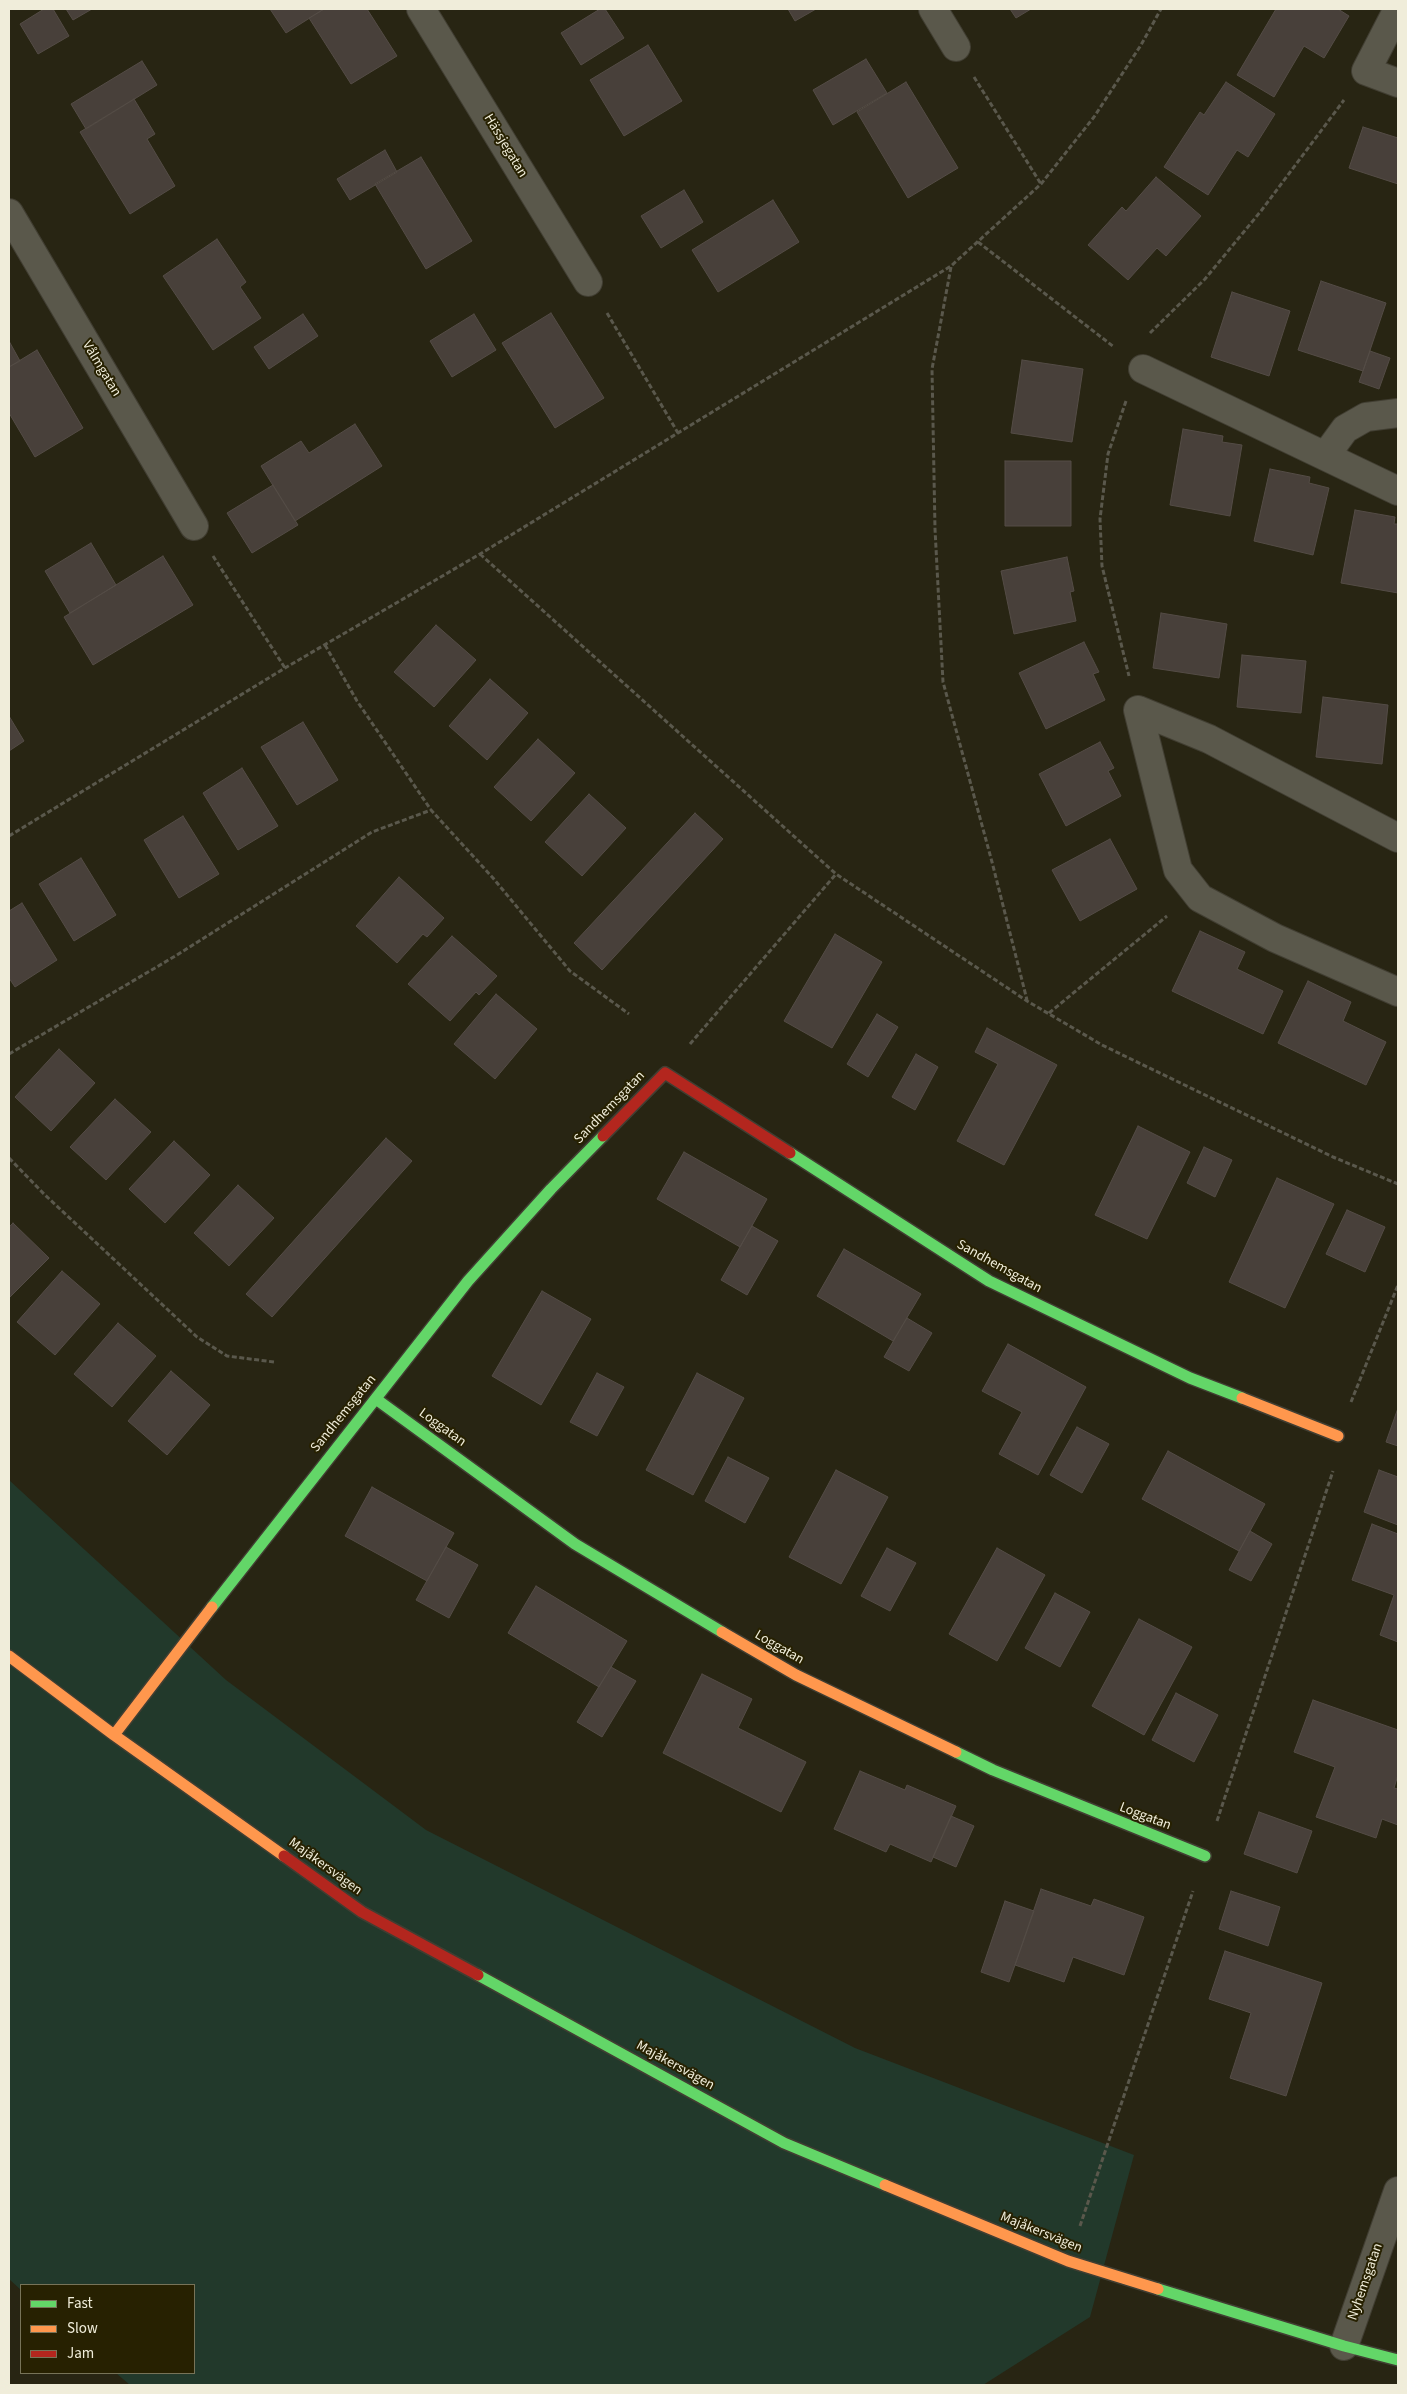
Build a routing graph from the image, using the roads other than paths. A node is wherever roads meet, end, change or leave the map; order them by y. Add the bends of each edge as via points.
1 (421, 9) edge
2 (933, 9) edge
3 (1398, 9) edge
4 (956, 47) road end
5 (1398, 83) edge
6 (9, 213) edge
7 (588, 282) road end
8 (1135, 362) road end
9 (1398, 413) edge
10 (1326, 456) junction
11 (1398, 491) edge
12 (194, 526) road end
13 (1398, 838) edge
14 (1398, 992) edge
15 (376, 1399) junction
16 (1338, 1436) road end
17 (9, 1656) edge
18 (114, 1736) junction
19 (1205, 1856) road end
20 (1398, 2190) edge
21 (1344, 2346) junction
22 (1398, 2360) edge

1 - 7 street, Hässjegatan
2 - 4 street
3 - 5 street via 1366,71
6 - 12 street, Vålmgatan
8 - 10 street
9 - 10 street via 1366,417 1345,429
10 - 11 street
13 - 14 street via 1209,740 1138,710 1178,870 1200,898 1275,938
15 - 16 street, Sandhemsgatan via 468,1281 551,1189 665,1073 989,1281 1190,1378
15 - 18 street, Sandhemsgatan via 278,1520
15 - 19 street, Loggatan via 575,1544 796,1675 993,1770
17 - 18 street, Majåkersvägen
18 - 21 street, Majåkersvägen via 362,1912 784,2143 1068,2261
20 - 21 street, Nyhemsgatan
21 - 22 street, Majåkersvägen

